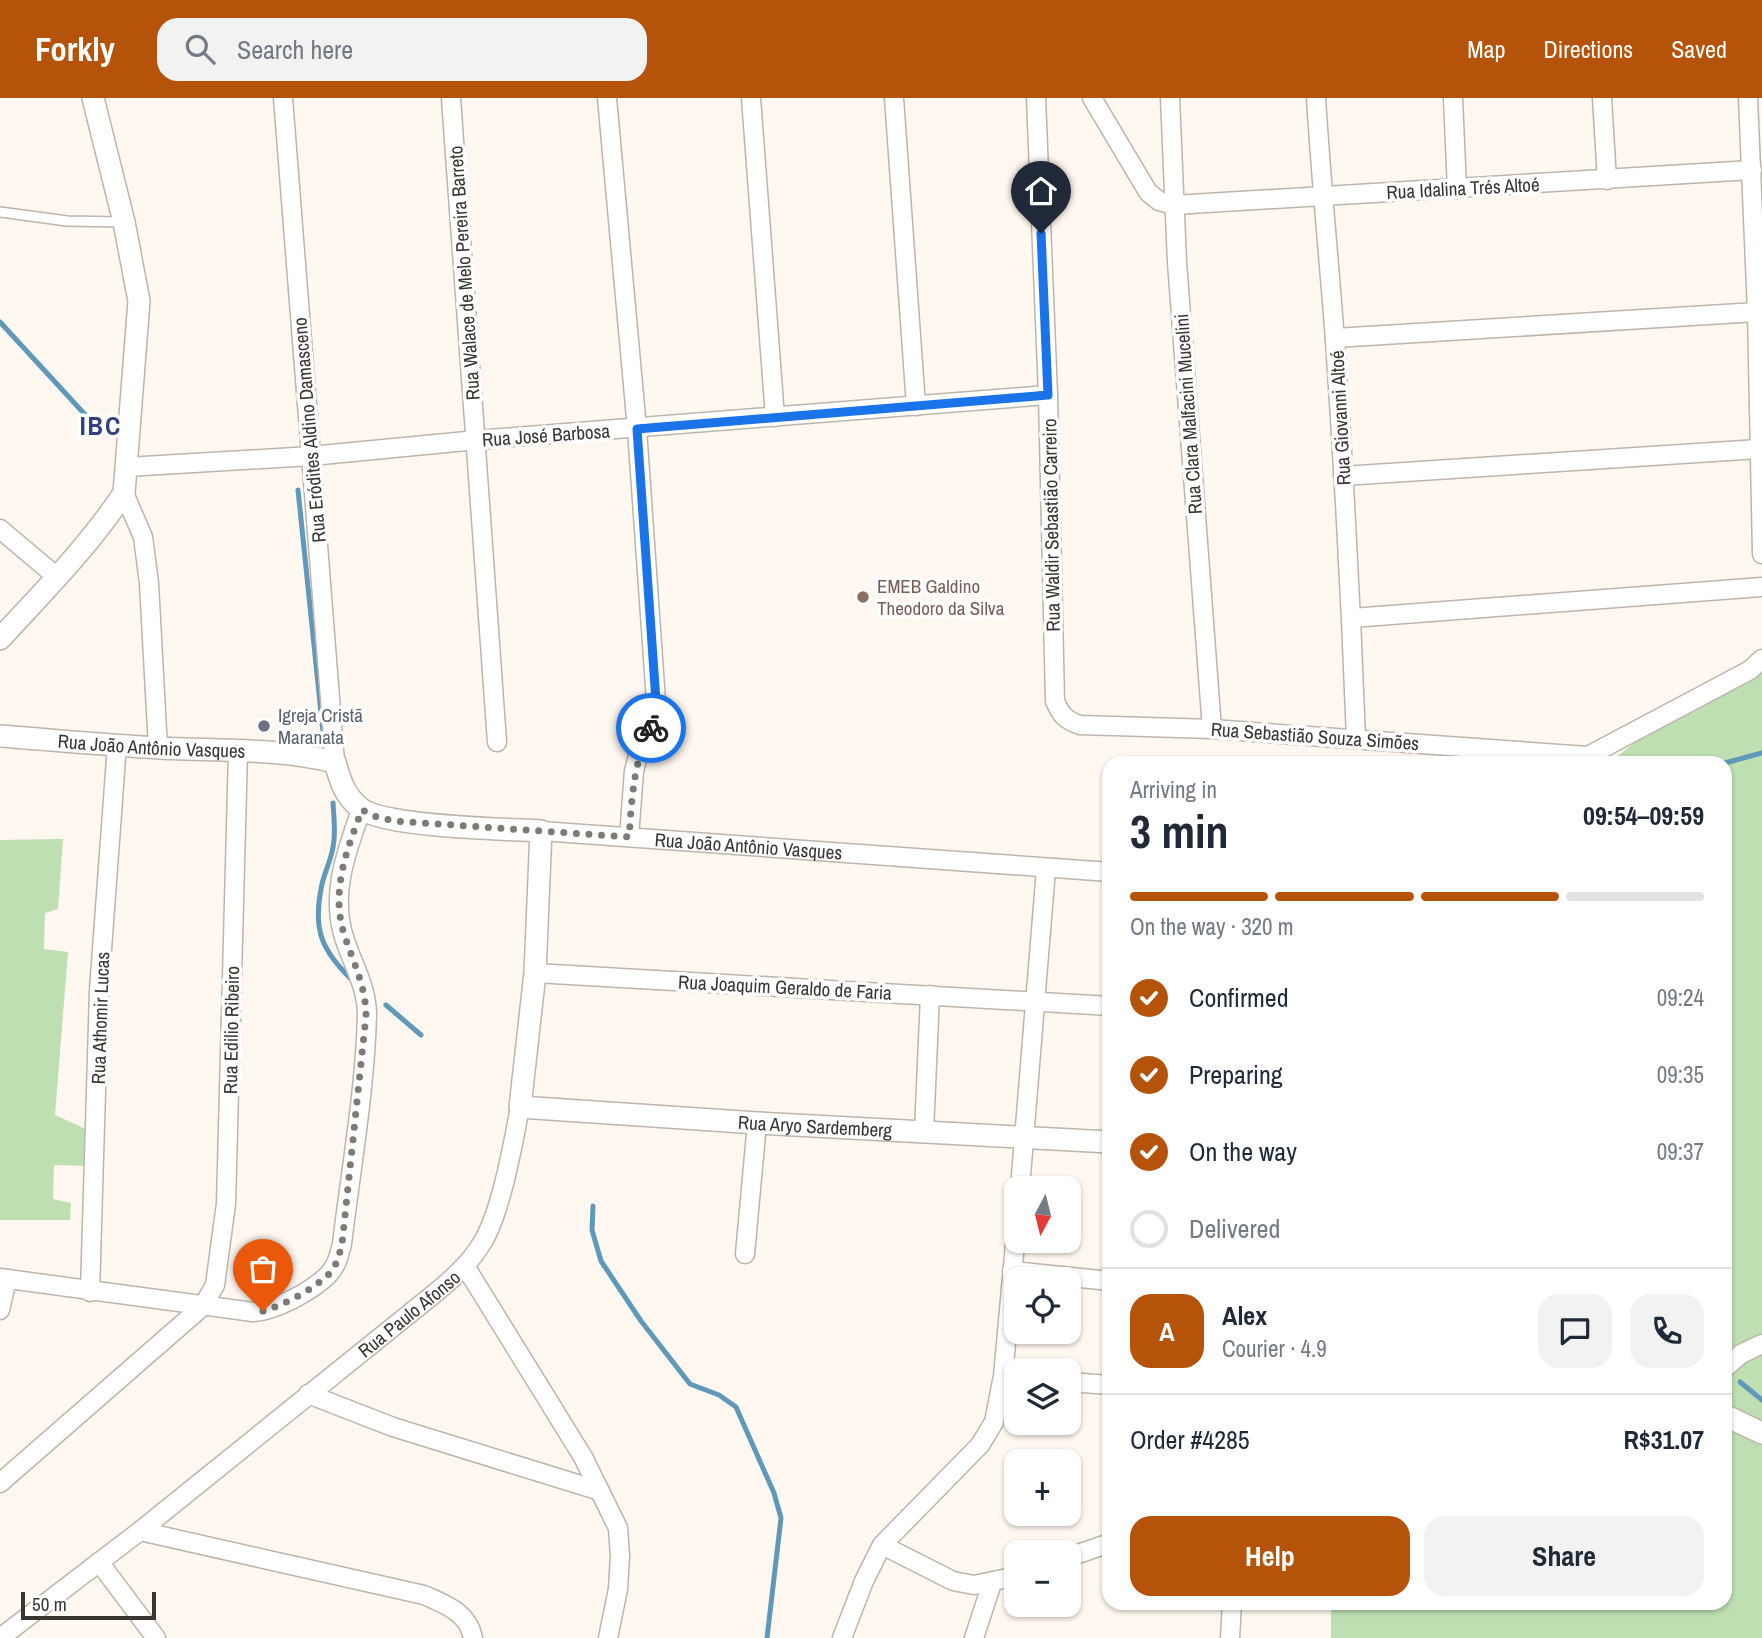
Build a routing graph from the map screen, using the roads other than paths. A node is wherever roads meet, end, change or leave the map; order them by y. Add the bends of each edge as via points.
1 (93, 98) edge
2 (284, 98) edge
3 (451, 98) edge
4 (607, 98) edge
5 (751, 98) edge
6 (894, 98) edge
7 (1036, 98) edge
8 (1092, 98) edge
9 (1170, 98) edge
10 (1316, 98) edge
11 (1453, 98) edge
12 (1602, 98) edge
13 (1748, 98) edge
14 (1752, 170) junction
15 (1607, 180) junction
16 (1457, 189) junction
17 (1322, 197) junction
18 (1174, 205) junction
19 (0, 212) edge
20 (124, 222) junction
21 (1757, 312) junction
22 (1335, 338) junction
23 (1048, 395) junction
24 (916, 406) junction
25 (775, 417) junction
26 (637, 429) junction
27 (477, 440) junction
28 (1759, 449) junction
29 (311, 456) junction
30 (127, 467) junction
31 (1343, 477) junction
32 (124, 493) junction
33 (0, 529) edge
34 (1762, 554) edge
35 (57, 577) junction
36 (1762, 587) edge
37 (1352, 618) junction
38 (0, 639) edge
39 (1756, 665) edge
40 (1055, 701) joint
41 (1212, 729) junction
42 (0, 736) edge
43 (1356, 738) junction
44 (497, 742) dead end
45 (117, 745) junction
46 (158, 748) junction
47 (238, 751) junction
48 (1543, 756) edge
49 (1592, 756) edge
50 (335, 762) junction
51 (362, 810) junction
52 (541, 831) junction
53 (629, 837) junction
54 (1046, 869) junction
55 (1102, 872) edge
56 (534, 973) junction
57 (929, 995) junction
58 (1035, 1001) junction
59 (1102, 1005) edge
60 (520, 1107) junction
61 (757, 1123) junction
62 (924, 1132) junction
63 (1026, 1137) junction
64 (1102, 1142) edge
65 (1021, 1176) edge
66 (745, 1254) dead end
67 (466, 1266) junction
68 (1081, 1277) edge
69 (4, 1279) edge
70 (1102, 1279) edge
71 (90, 1292) junction
72 (203, 1306) junction
73 (0, 1310) edge
74 (1762, 1344) edge
75 (1732, 1362) edge
76 (1081, 1382) edge
77 (1102, 1384) edge
78 (308, 1394) junction
79 (1004, 1394) edge
80 (1732, 1419) edge
81 (1762, 1433) edge
82 (0, 1483) edge
83 (600, 1491) junction
84 (140, 1531) junction
85 (882, 1545) junction
86 (1102, 1546) edge
87 (1081, 1553) edge
88 (99, 1562) junction
89 (1004, 1580) edge
90 (992, 1583) junction
91 (1232, 1610) edge
92 (0, 1638) edge
93 (156, 1638) edge
94 (473, 1638) edge
95 (608, 1638) edge
96 (842, 1638) edge
97 (974, 1638) edge
98 (1230, 1638) edge

1 - 20 street
2 - 29 street, Rua Eródites Aldino Damasceno
3 - 27 street, Rua Walace de Melo Pereira Barreto
4 - 26 street
5 - 25 street
6 - 24 street
7 - 23 street, Rua Waldir Sebastião Carreiro
8 - 18 street via 1148,191 1159,201
9 - 18 street, Rua Clara Malfacini Mucelini
10 - 17 street, Rua Giovanni Altoé
11 - 16 street
12 - 15 street
13 - 14 street
14 - 15 street, Rua Idalina Trés Altoé
14 - 21 street
15 - 16 street, Rua Idalina Trés Altoé
16 - 17 street, Rua Idalina Trés Altoé
17 - 18 street, Rua Idalina Trés Altoé
17 - 22 street, Rua Giovanni Altoé
18 - 41 street, Rua Clara Malfacini Mucelini
19 - 20 lane via 67,222
20 - 30 street via 139,302
21 - 22 street
21 - 28 street
22 - 31 street, Rua Giovanni Altoé
23 - 24 street, Rua José Barbosa
23 - 40 street, Rua Waldir Sebastião Carreiro
24 - 25 street, Rua José Barbosa
25 - 26 street, Rua José Barbosa
26 - 27 street, Rua José Barbosa
26 - 53 street via 656,701 654,721 634,771
27 - 29 street, Rua José Barbosa
27 - 44 street, Rua Walace de Melo Pereira Barreto
28 - 31 street
28 - 34 street
29 - 30 street, Rua José Barbosa
29 - 50 street, Rua Eródites Aldino Damasceno
30 - 32 street
31 - 37 street, Rua Giovanni Altoé
32 - 35 street
32 - 46 street via 143,537
33 - 35 street
35 - 38 street
36 - 37 street
37 - 43 street, Rua Giovanni Altoé
39 - 49 street, Rua Sebastião Souza Simões
40 - 41 street, Rua Sebastião Souza Simões via 1066,720 1080,725
41 - 43 street, Rua Sebastião Souza Simões
42 - 45 street, Rua João Antônio Vasques
43 - 48 street, Rua Sebastião Souza Simões
45 - 46 street, Rua João Antônio Vasques
45 - 71 street, Rua Athomir Lucas via 99,990
46 - 47 street, Rua João Antônio Vasques
47 - 50 street, Rua João Antônio Vasques
47 - 72 street, Rua Edilio Ribeiro via 226,1204 215,1285
50 - 51 street via 343,791
51 - 52 street, Rua João Antônio Vasques via 394,821
51 - 72 street via 339,881 343,934 366,1006 364,1058 337,1262 328,1275 284,1305 263,1311
52 - 53 street, Rua João Antônio Vasques
52 - 56 street, Rua Paulo Afonso
53 - 54 street, Rua João Antônio Vasques
54 - 55 street, Rua João Antônio Vasques
54 - 58 street
56 - 57 street, Rua Joaquim Geraldo de Faria
56 - 60 street, Rua Paulo Afonso
57 - 58 street, Rua Joaquim Geraldo de Faria
57 - 62 street
58 - 59 street, Rua Joaquim Geraldo de Faria
58 - 63 street
60 - 61 street, Rua Aryo Sardemberg
60 - 67 street, Rua Paulo Afonso via 493,1220
61 - 62 street, Rua Aryo Sardemberg
61 - 66 street
62 - 63 street, Rua Aryo Sardemberg
63 - 64 street, Rua Aryo Sardemberg
63 - 65 street
67 - 78 street, Rua Paulo Afonso
67 - 83 street
68 - 70 street
69 - 71 street
69 - 73 street
71 - 72 street
72 - 82 street
74 - 75 street
76 - 77 street
78 - 83 street via 393,1427
78 - 84 street, Rua Paulo Afonso
79 - 85 street via 980,1445
80 - 81 street
83 - 95 street via 618,1528 620,1556
84 - 88 street, Rua Paulo Afonso
84 - 94 street via 425,1595 456,1609 471,1627
85 - 90 street via 953,1581
85 - 96 street
86 - 87 street
88 - 92 street, Rua Paulo Afonso
88 - 93 street
89 - 90 street
90 - 97 street
91 - 98 street

